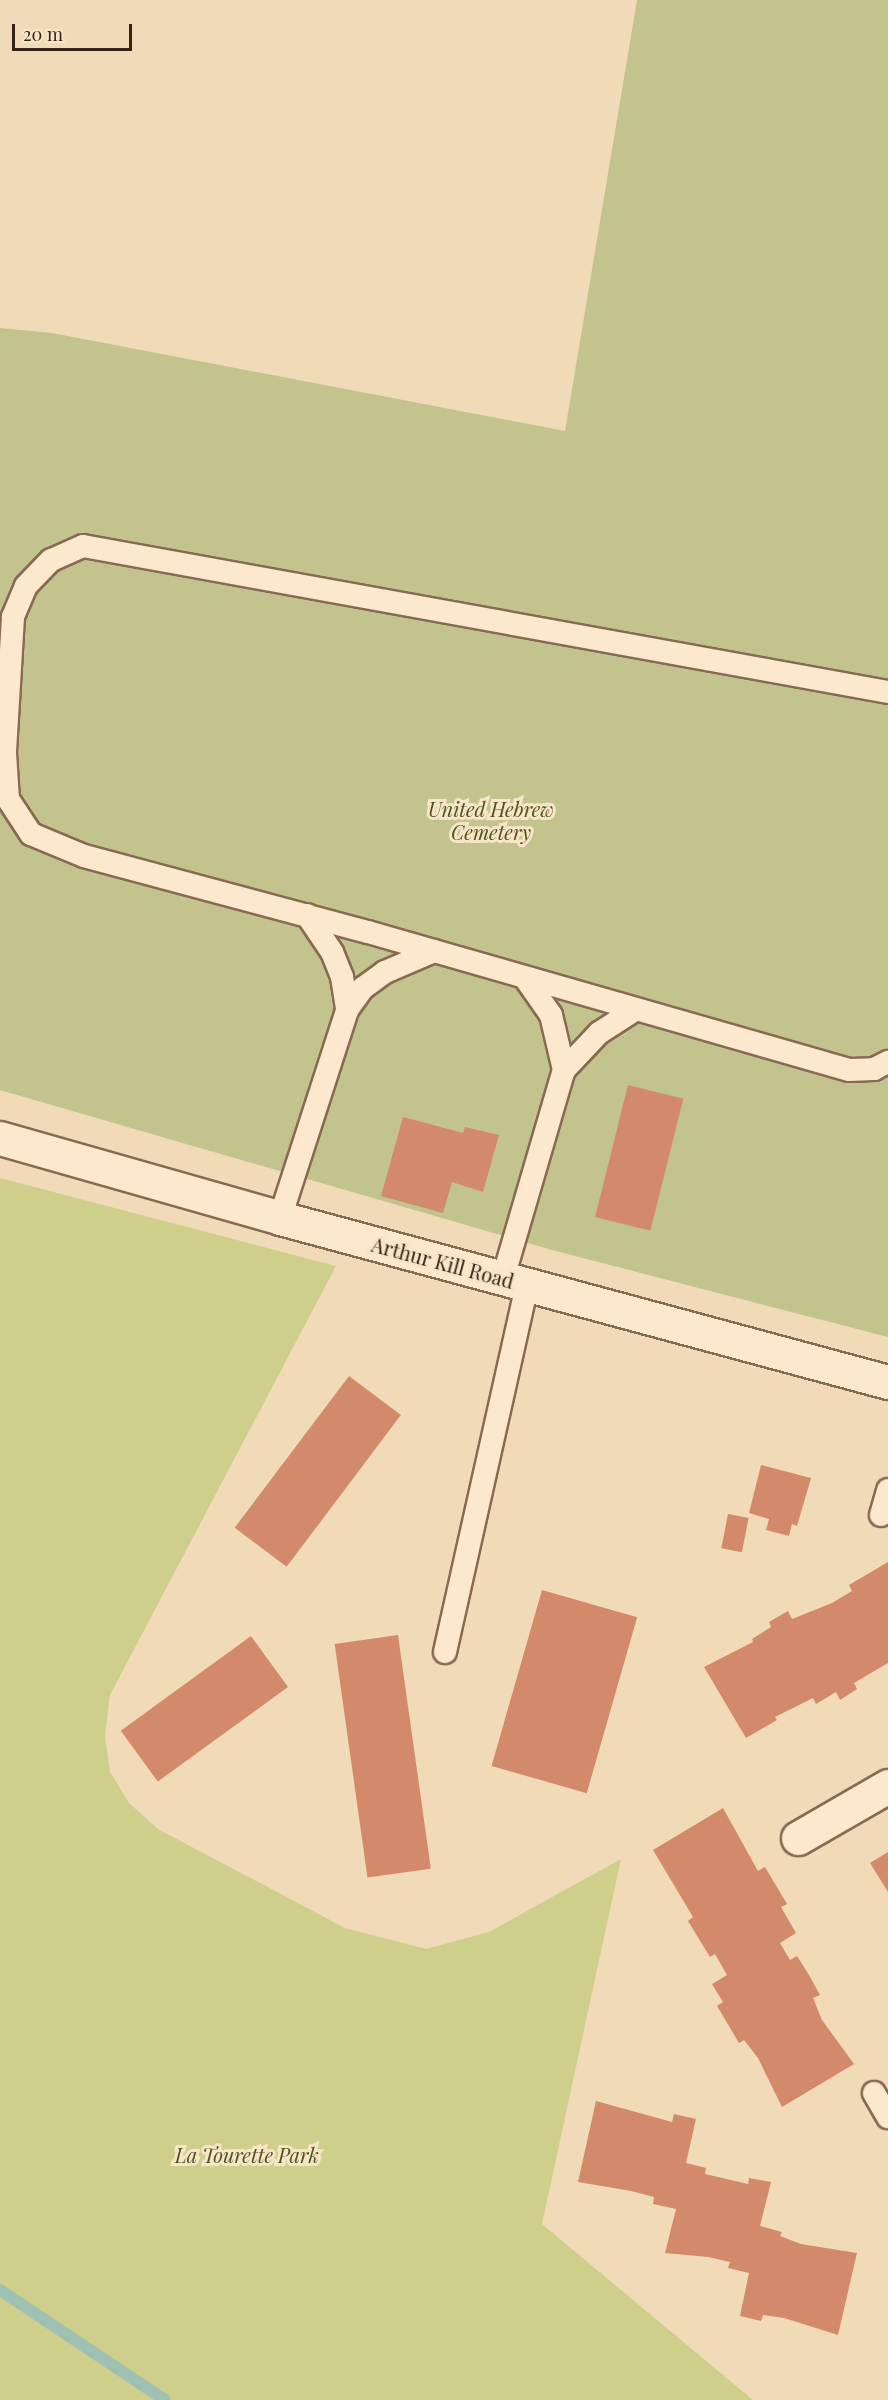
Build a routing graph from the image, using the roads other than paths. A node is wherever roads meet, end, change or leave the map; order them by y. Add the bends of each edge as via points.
1 (888, 692) edge
2 (307, 915) junction
3 (434, 951) junction
4 (525, 978) junction
5 (347, 1010) junction
6 (635, 1010) junction
7 (888, 1062) edge
8 (564, 1070) junction
9 (0, 1138) edge
10 (280, 1218) junction
11 (515, 1281) junction
12 (888, 1382) edge
13 (888, 1490) edge
14 (881, 1515) dead end
15 (445, 1652) dead end
16 (888, 1786) edge
17 (798, 1838) dead end
18 (874, 2093) dead end
19 (888, 2116) edge

1 - 2 lane via 83,546 51,560 26,586 13,617 5,753 8,799 31,834 84,856
2 - 3 lane
2 - 5 lane via 332,952 342,977
3 - 4 lane
3 - 5 lane via 385,972 363,988
4 - 6 lane
4 - 8 lane via 551,1015
5 - 10 lane
6 - 7 lane via 849,1070 874,1069
6 - 8 lane via 599,1033
8 - 11 lane
9 - 10 street, Arthur Kill Road
10 - 11 street, Arthur Kill Road
11 - 12 street, Arthur Kill Road
11 - 15 lane
13 - 14 lane
16 - 17 street
18 - 19 lane

